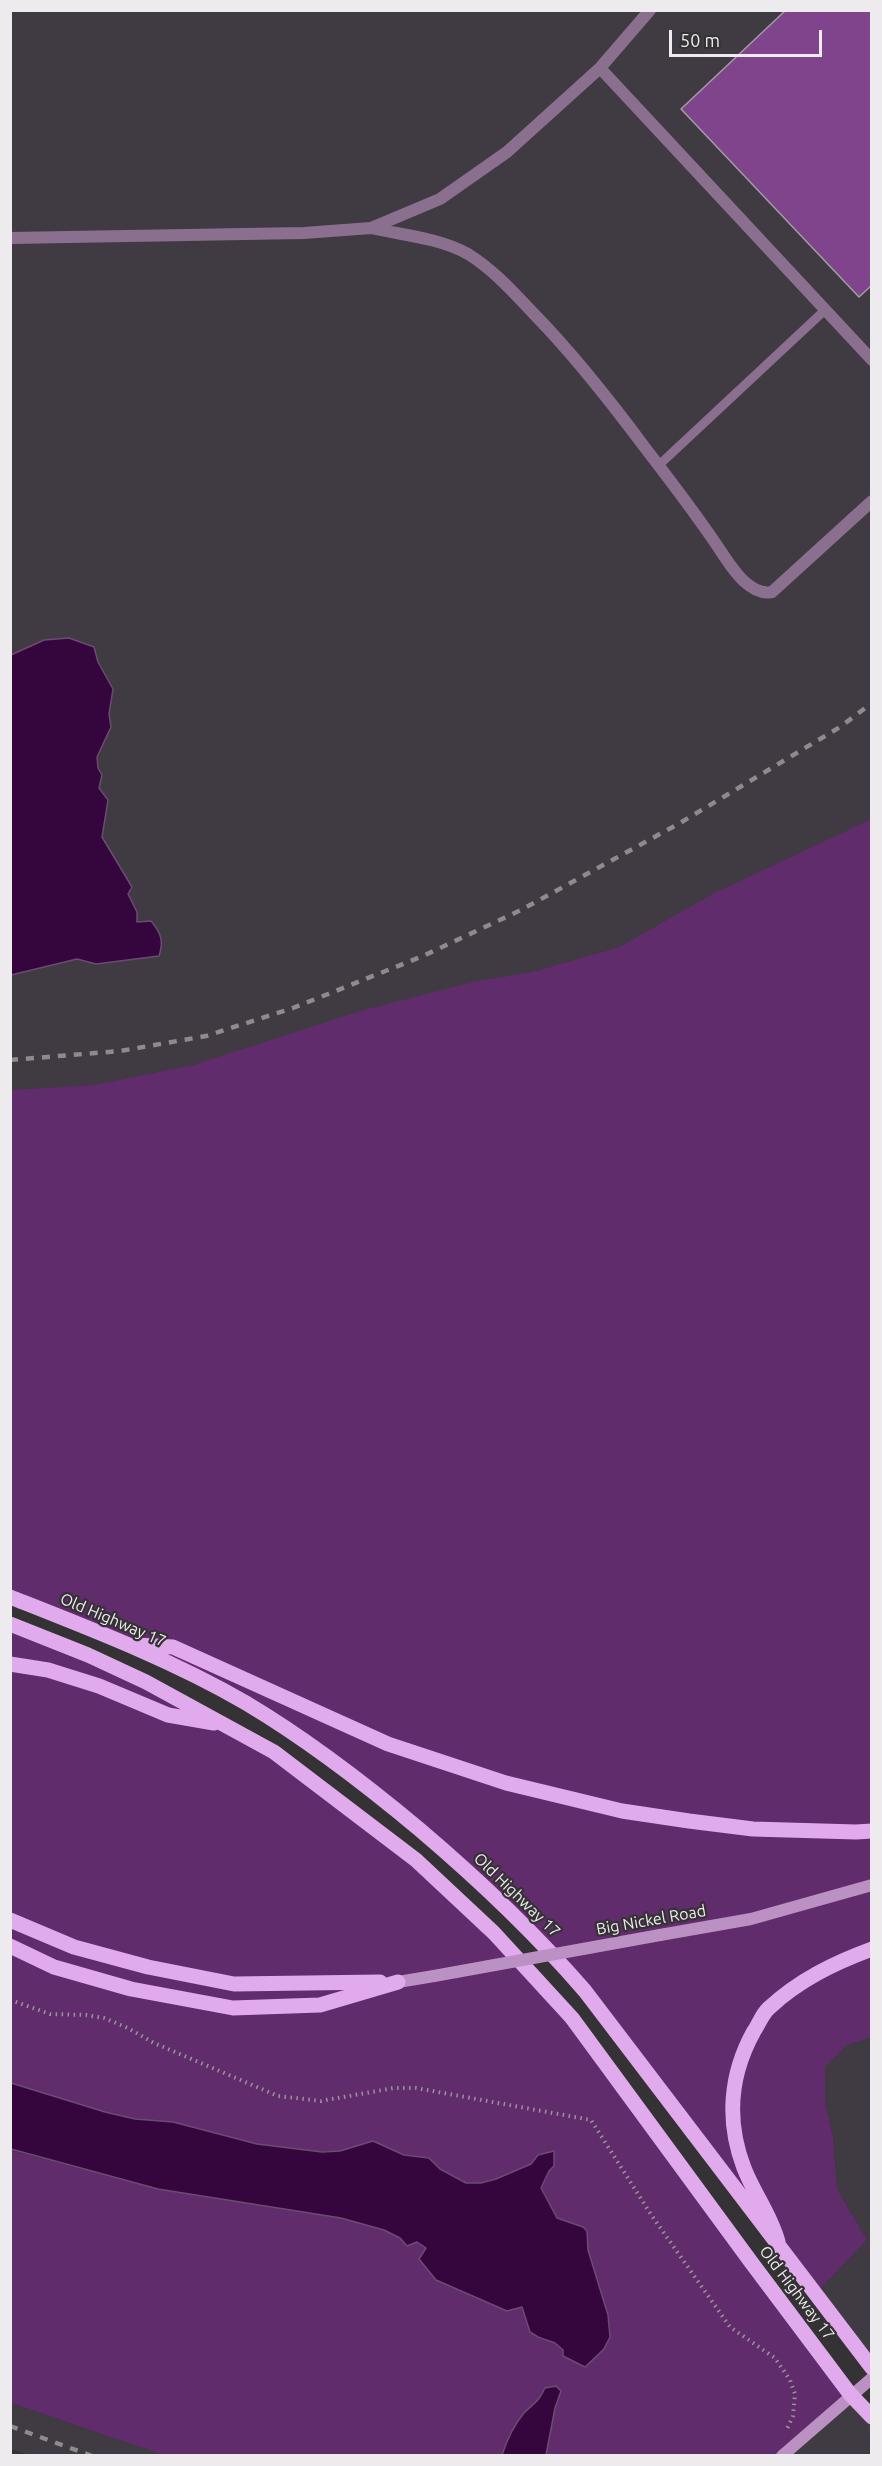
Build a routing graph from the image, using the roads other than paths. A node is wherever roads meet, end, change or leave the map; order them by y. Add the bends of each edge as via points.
1 (650, 10) edge
2 (600, 68) junction
3 (371, 228) junction
4 (10, 238) edge
5 (825, 310) junction
6 (872, 360) edge
7 (659, 465) junction
8 (872, 501) edge
9 (10, 1597) edge
10 (10, 1624) edge
11 (128, 1644) junction
12 (10, 1664) edge
13 (226, 1725) junction
14 (872, 1831) edge
15 (872, 1886) edge
16 (10, 1920) edge
17 (10, 1946) edge
18 (872, 1949) edge
19 (398, 1982) junction
20 (780, 2248) junction
21 (872, 2368) edge
22 (872, 2378) edge
23 (850, 2394) junction
24 (872, 2417) edge
25 (782, 2456) edge

1 - 2 street
2 - 3 street via 472,179 440,199
2 - 5 street
3 - 4 street via 304,233
3 - 7 street via 452,247 468,254 498,278 597,384
5 - 6 street
5 - 7 lane
7 - 8 street via 733,569 764,594 772,592
9 - 11 main road, Old Highway 17
10 - 13 main road, Old Highway 17 via 146,1682
11 - 14 main road via 173,1647 388,1744 544,1793 622,1811 753,1829
11 - 20 main road, Old Highway 17 via 237,1698 308,1743 356,1777 485,1887 554,1954 585,1991
12 - 13 main road via 48,1670 99,1686 168,1715
13 - 23 main road, Old Highway 17 via 274,1752 366,1821 416,1860 494,1933 572,2018
15 - 19 main road, Big Nickel Road, bridge via 751,1919
16 - 19 main road via 74,1947 234,1984
17 - 19 main road via 54,1967 131,1989 233,2007 320,2005
18 - 20 main road via 813,1975 766,2010 736,2072 732,2099 735,2135 744,2167 773,2223
20 - 21 main road, Old Highway 17
22 - 23 main road
23 - 24 main road, Old Highway 17
23 - 25 main road

